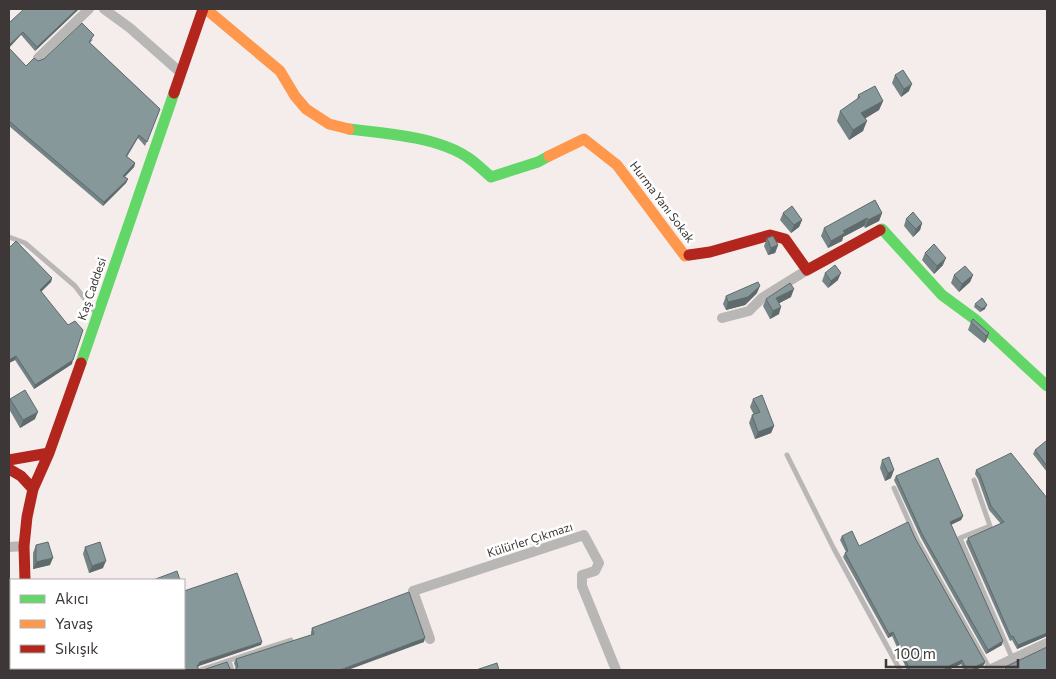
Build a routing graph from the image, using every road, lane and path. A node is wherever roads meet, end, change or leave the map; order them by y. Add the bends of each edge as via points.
1 (89, 9) edge
2 (104, 9) edge
3 (205, 9) edge
4 (38, 58) edge
5 (181, 73) junction
6 (9, 237) edge
7 (807, 270) junction
8 (98, 316) junction
9 (722, 318) dead end
10 (1047, 386) edge
11 (48, 453) junction
12 (787, 456) dead end
13 (9, 460) edge
14 (9, 469) edge
15 (974, 480) dead end
16 (894, 488) dead end
17 (33, 489) junction
18 (24, 546) junction
19 (9, 547) edge
20 (25, 579) edge
21 (430, 639) dead end
22 (291, 640) edge
23 (1047, 643) edge
24 (1013, 660) junction
25 (229, 661) junction
26 (200, 670) edge
27 (232, 670) edge
28 (616, 670) edge
29 (900, 670) edge
30 (990, 670) edge

1 - 4 street
2 - 5 street
3 - 5 street, Kaş Caddesi
3 - 7 street, Hurma Yanı Sokak via 280,71 306,108 329,124 346,130 396,134 438,144 466,156 491,176 538,162 584,140 617,166 686,256 770,235 785,239
5 - 8 street, Kaş Caddesi
6 - 8 lane via 25,244 75,286
7 - 9 street via 762,298 749,311
7 - 10 street via 882,229 942,295 976,320
8 - 11 street, Kaş Caddesi
11 - 13 street
11 - 17 street, Kaş Caddesi
12 - 29 lane
14 - 17 street
15 - 24 lane via 990,526 960,538
16 - 30 lane via 917,540
17 - 18 street, Kaş Caddesi
18 - 19 street
18 - 20 street, Kaş Caddesi
21 - 28 street, Külürler Çıkmazı via 413,591 584,535 599,563 596,571 582,575 582,586
22 - 25 lane
23 - 24 street
24 - 30 street
25 - 26 lane
25 - 27 lane

